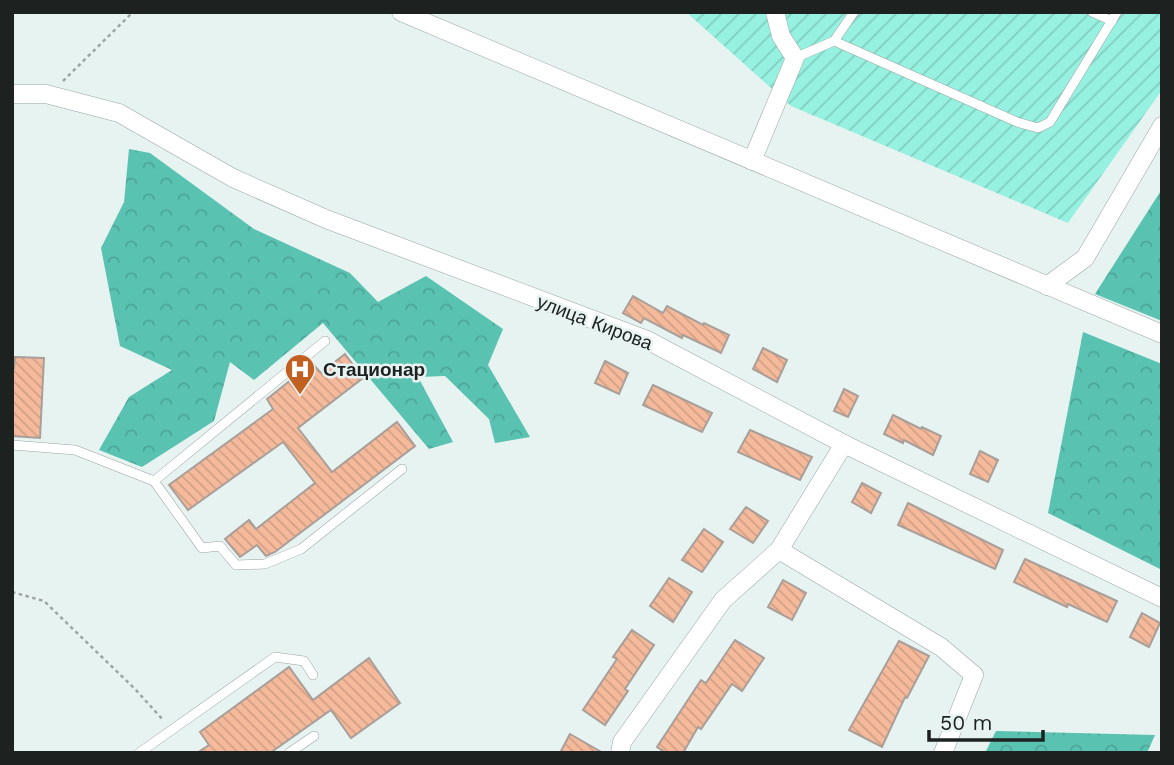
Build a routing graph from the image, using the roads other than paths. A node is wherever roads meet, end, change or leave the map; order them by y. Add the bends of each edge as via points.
1 (401, 12) edge
2 (775, 12) edge
3 (854, 12) edge
4 (1092, 12) edge
5 (1114, 16) edge
6 (834, 41) junction
7 (795, 58) junction
8 (12, 94) edge
9 (1162, 126) edge
10 (752, 161) junction
11 (1048, 286) junction
12 (1162, 334) edge
13 (325, 341) dead end
14 (844, 444) junction
15 (12, 445) edge
16 (402, 470) dead end
17 (154, 481) junction
18 (779, 551) junction
19 (1162, 598) edge
20 (313, 675) dead end
21 (314, 736) dead end
22 (139, 753) edge
23 (289, 753) edge
24 (620, 753) edge
25 (943, 753) edge

1 - 10 street
2 - 7 street via 781,36
3 - 6 lane
4 - 5 lane
5 - 6 lane via 1050,122 1038,128
6 - 7 lane
7 - 10 street
8 - 14 street, улица Кирова via 46,94 119,113 233,178 326,219 647,340
9 - 11 street via 1085,258
10 - 11 street
11 - 12 street
13 - 17 lane
14 - 18 street
14 - 19 street, улица Кирова
15 - 17 lane via 75,450
16 - 17 lane via 301,549 264,564 236,565 220,546 202,548
18 - 24 street via 723,600 622,742
18 - 25 street via 941,647 974,675
20 - 22 lane via 304,660 275,657
21 - 23 lane

